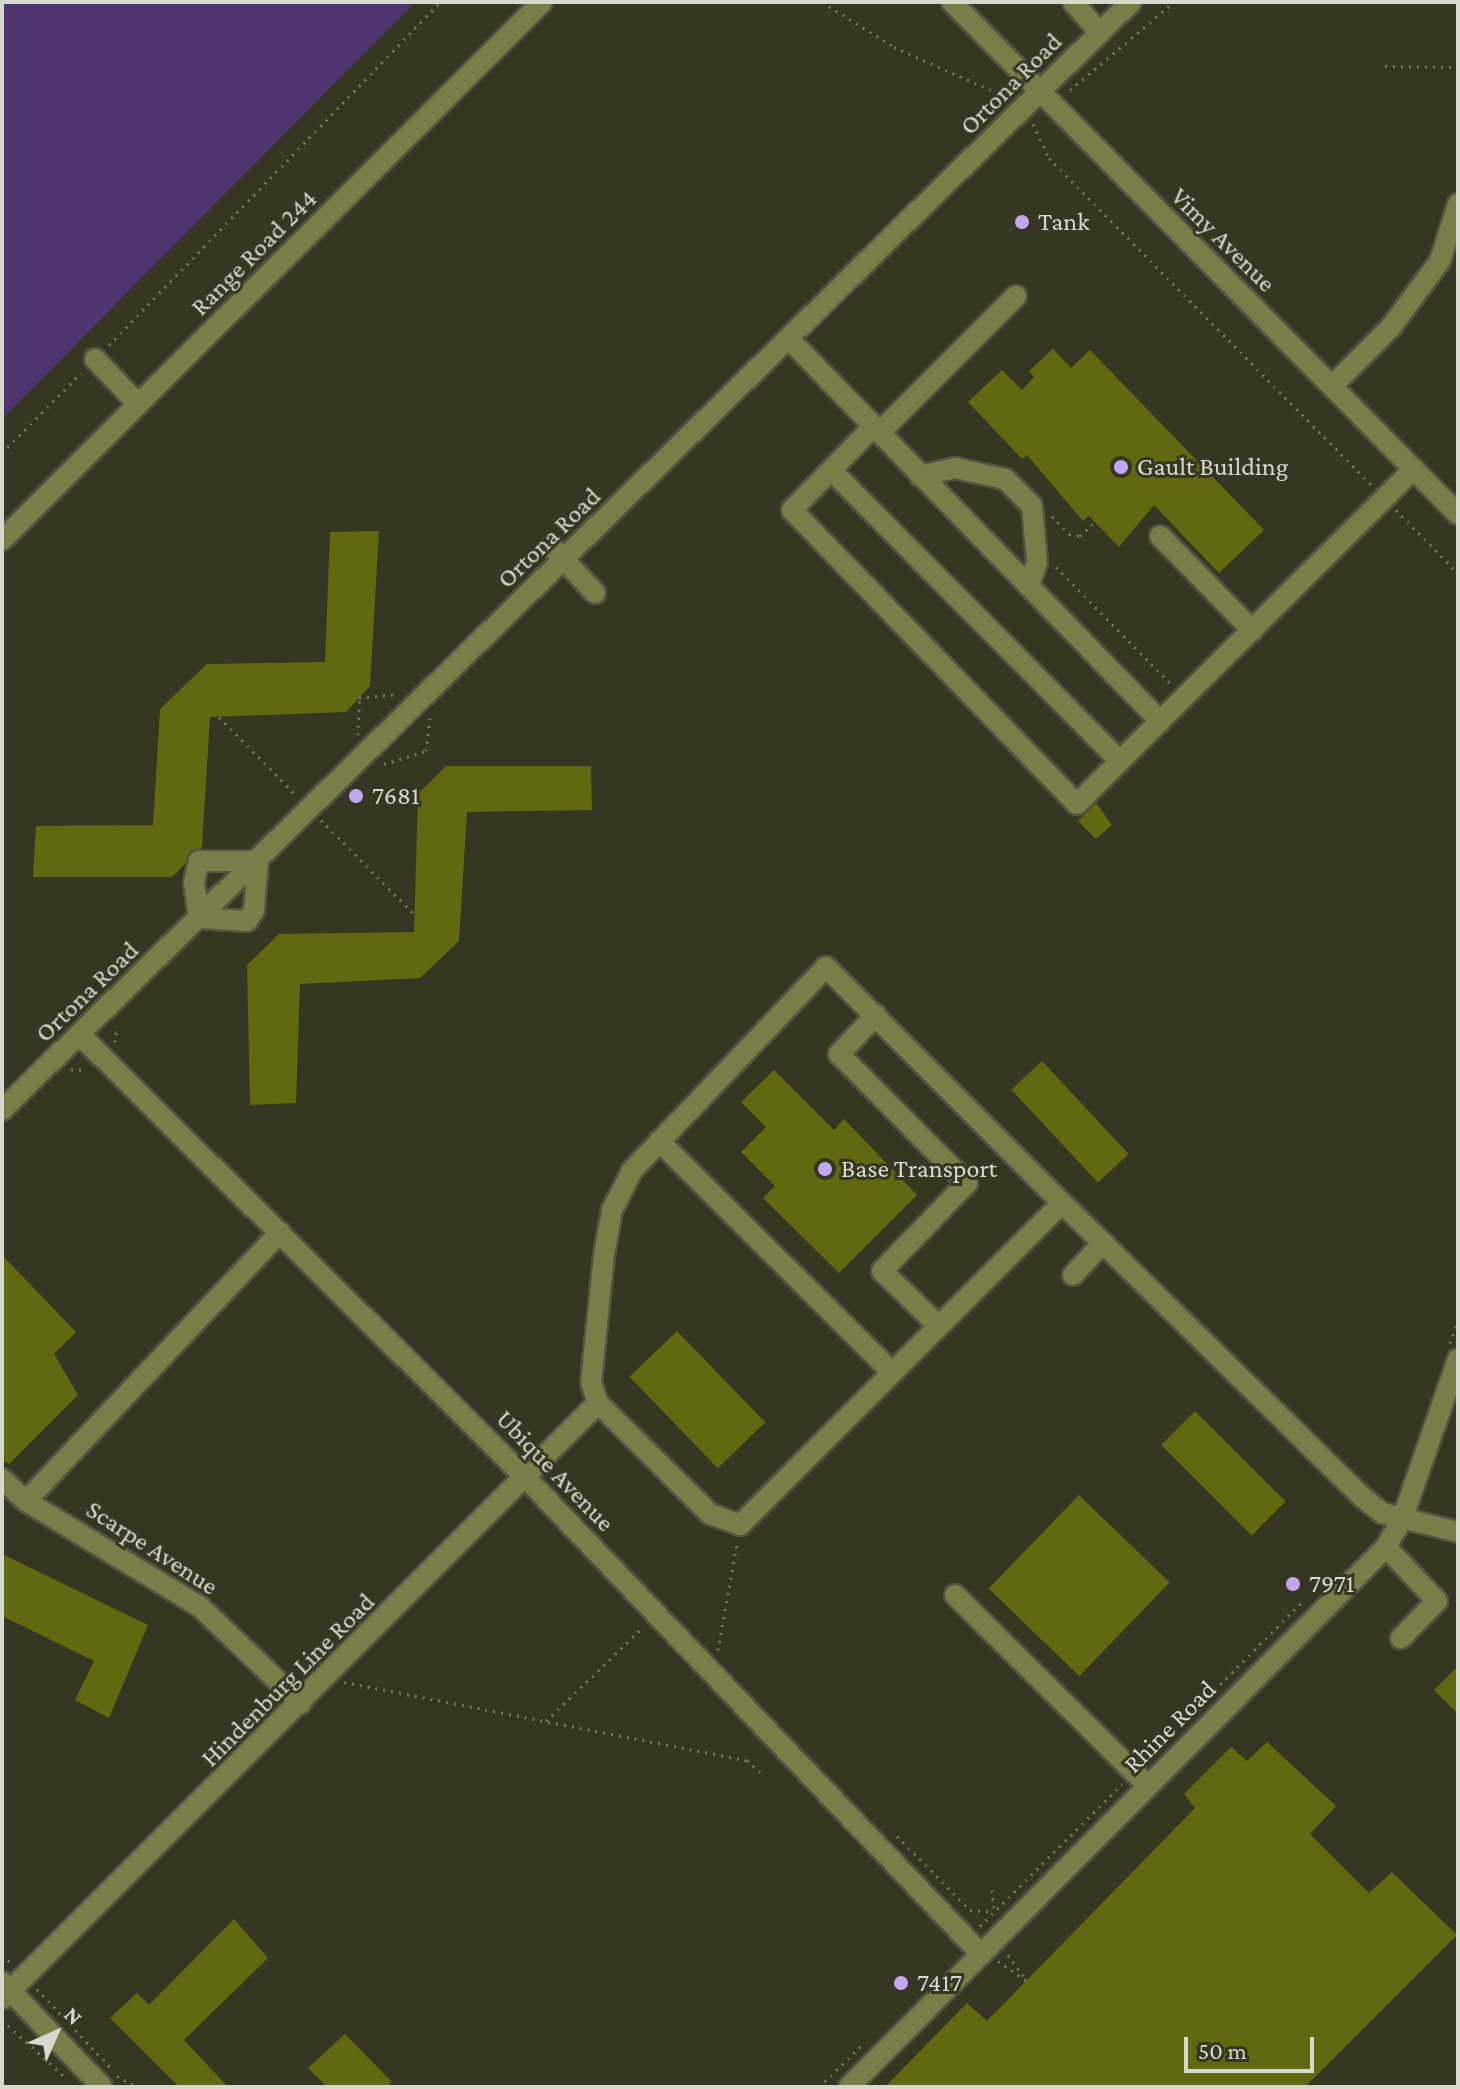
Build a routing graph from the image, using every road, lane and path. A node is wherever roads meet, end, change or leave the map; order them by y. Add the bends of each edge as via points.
1 (440, 2) edge
2 (542, 2) edge
3 (822, 2) edge
4 (952, 2) edge
5 (1073, 2) edge
6 (1131, 2) edge
7 (1174, 2) edge
8 (1100, 33) junction
9 (1385, 66) dead end
10 (1458, 67) edge
11 (1046, 99) junction
12 (1027, 117) junction
13 (1458, 204) edge
14 (1016, 296) dead end
15 (789, 339) junction
16 (95, 359) junction
17 (1332, 386) junction
18 (138, 404) junction
19 (876, 430) junction
20 (2, 453) edge
21 (1414, 469) junction
22 (831, 470) junction
23 (920, 476) junction
24 (1385, 498) junction
25 (1458, 514) edge
26 (1047, 518) dead end
27 (1095, 522) dead end
28 (1160, 536) dead end
29 (2, 540) edge
30 (557, 554) junction
31 (1049, 557) dead end
32 (1458, 573) edge
33 (1029, 587) junction
34 (595, 593) dead end
35 (1252, 630) junction
36 (1175, 689) dead end
37 (1160, 721) junction
38 (1120, 761) junction
39 (310, 828) dead end
40 (258, 861) junction
41 (415, 915) dead end
42 (199, 918) junction
43 (876, 1015) junction
44 (117, 1024) dead end
45 (80, 1035) junction
46 (118, 1052) dead end
47 (2, 1110) edge
48 (659, 1141) junction
49 (1062, 1203) junction
50 (280, 1232) junction
51 (1103, 1243) junction
52 (1073, 1275) dead end
53 (1458, 1322) edge
54 (938, 1325) junction
55 (1453, 1354) edge
56 (891, 1371) junction
57 (598, 1403) junction
58 (550, 1454) junction
59 (2, 1479) edge
60 (527, 1479) junction
61 (561, 1489) dead end
62 (26, 1501) junction
63 (1403, 1517) junction
64 (740, 1525) junction
65 (1454, 1526) edge
66 (1386, 1547) junction
67 (1310, 1594) dead end
68 (955, 1595) dead end
69 (657, 1635) dead end
70 (1401, 1638) dead end
71 (706, 1643) dead end
72 (327, 1677) junction
73 (301, 1703) junction
74 (546, 1721) junction
75 (764, 1776) dead end
76 (1141, 1779) junction
77 (895, 1835) dead end
78 (994, 1912) junction
79 (974, 1947) junction
80 (1027, 1981) dead end
81 (5, 1991) edge
82 (43, 1995) dead end
83 (2, 2020) edge
84 (871, 2036) dead end
85 (73, 2080) dead end
86 (102, 2087) edge
87 (137, 2087) edge
88 (819, 2087) edge
89 (849, 2087) edge

1 - 16 path
2 - 18 street, Range Road 244
3 - 12 path via 894,47 1003,92
4 - 11 street, Vimy Avenue
5 - 8 street
6 - 8 street, Ortona Road
7 - 11 path
8 - 11 street, Ortona Road
9 - 10 path
11 - 12 street, Ortona Road
11 - 12 path
11 - 17 street, Vimy Avenue
12 - 15 street, Ortona Road
12 - 24 path via 1049,158
13 - 17 street via 1440,261 1391,327
14 - 19 street
15 - 19 street
15 - 30 street, Ortona Road
16 - 18 street
16 - 20 path
17 - 21 street, Vimy Avenue
18 - 29 street, Range Road 244
19 - 22 street
19 - 23 street
21 - 24 street
21 - 25 street, Vimy Avenue
22 - 38 street
22 - 38 street via 792,510 1077,804
23 - 33 street
23 - 33 street via 955,468 1005,479 1032,506 1037,562
24 - 32 path
24 - 35 street
26 - 27 path via 1042,504 1069,534 1080,536
28 - 35 street
30 - 34 street
30 - 40 street, Ortona Road
31 - 36 path
33 - 37 street
35 - 37 street
37 - 38 street
39 - 41 path via 320,818
40 - 42 street, Ortona Road
40 - 42 street via 253,915 247,921
40 - 42 street via 199,861 194,882
42 - 45 street, Ortona Road
43 - 48 street via 826,967
43 - 49 street
43 - 54 street via 839,1054 967,1183 882,1271
44 - 46 path
45 - 47 street, Ortona Road
45 - 50 street, Ubique Avenue
48 - 56 street
48 - 57 street via 632,1171 612,1210 591,1382
49 - 51 street
49 - 54 street
50 - 60 street, Ubique Avenue
50 - 62 street
51 - 52 street
51 - 63 street via 1361,1496 1382,1513
53 - 55 path
54 - 56 street
55 - 63 street, Rhine Road
56 - 64 street
57 - 58 street, Hindenburg Line Road
57 - 64 street via 710,1514
58 - 60 street, Hindenburg Line Road
58 - 61 path via 562,1466
59 - 62 street, Scarpe Avenue
60 - 72 street, Hindenburg Line Road
60 - 79 street, Ubique Avenue
62 - 73 street, Scarpe Avenue via 199,1606
63 - 65 street
63 - 66 street, Rhine Road
64 - 71 path via 717,1654
66 - 70 street via 1437,1601
66 - 76 street, Rhine Road
67 - 76 path
68 - 76 street
69 - 74 path via 646,1624
72 - 73 street, Hindenburg Line Road
72 - 74 path
73 - 81 street, Hindenburg Line Road
74 - 75 path via 747,1760
76 - 78 path
76 - 79 street, Rhine Road
77 - 78 path via 970,1910
78 - 79 path
79 - 80 path
79 - 89 street, Rhine Road
81 - 86 street
82 - 87 path via 116,2076
83 - 85 path via 43,2062
84 - 88 path

